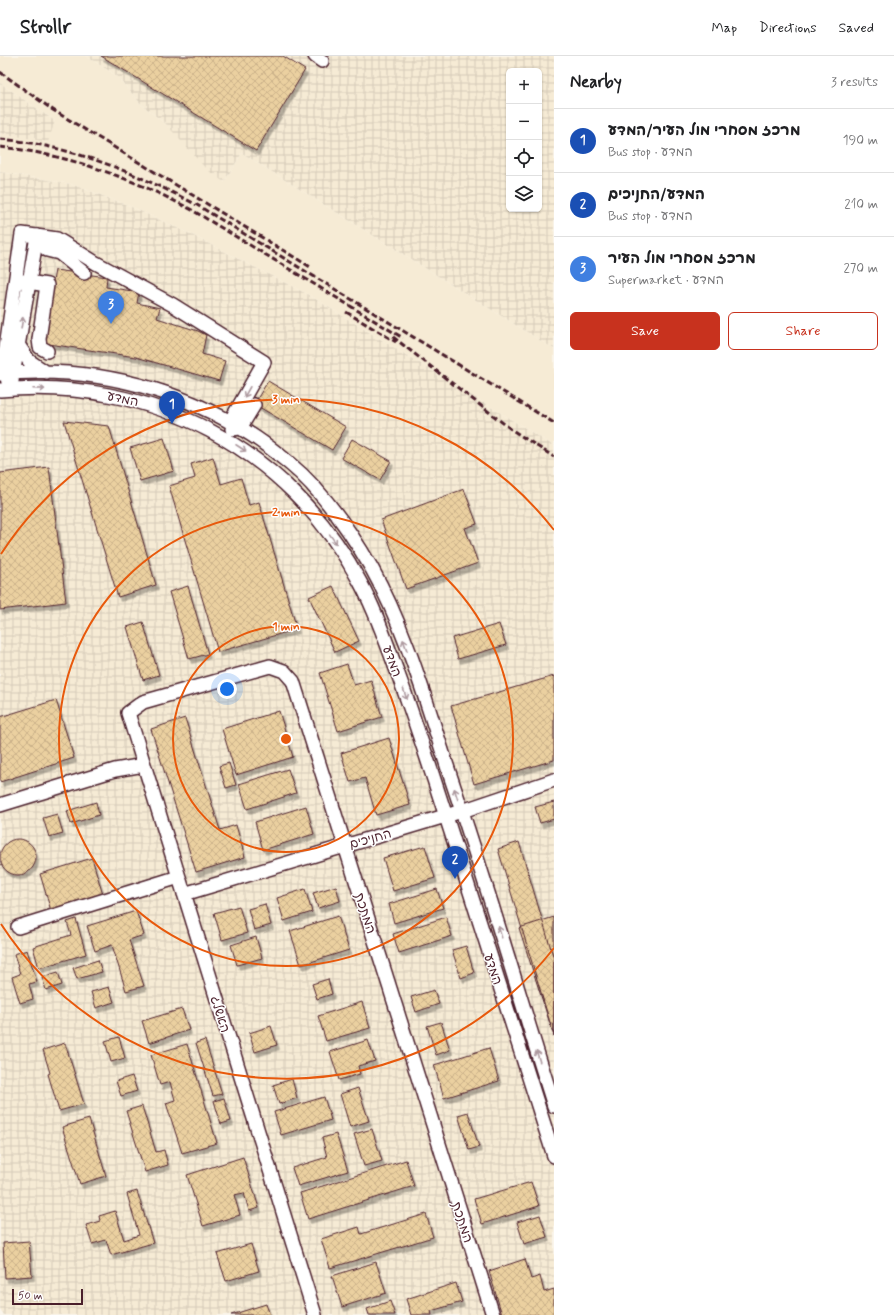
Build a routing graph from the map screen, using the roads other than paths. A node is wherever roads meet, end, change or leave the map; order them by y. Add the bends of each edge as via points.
1 (37, 236) junction
2 (84, 273) dead end
3 (15, 280) junction
4 (29, 283) junction
5 (0, 301) edge
6 (11, 308) junction
7 (8, 347) edge
8 (47, 351) dead end
9 (47, 373) junction
10 (6, 374) edge
11 (5, 389) edge
12 (254, 405) dead end
13 (235, 425) junction
14 (210, 429) junction
15 (128, 713) joint
16 (144, 765) junction
17 (554, 780) edge
18 (0, 805) edge
19 (462, 811) junction
20 (446, 816) junction
21 (345, 846) junction
22 (179, 877) junction
23 (184, 894) junction
24 (18, 927) dead end
25 (554, 1106) edge
26 (554, 1156) edge
27 (315, 1315) edge
28 (493, 1315) edge

1 - 2 street via 47,250 59,253
1 - 3 street via 22,234
1 - 4 street
1 -> 13 street via 57,240 173,305 264,362
3 - 4 street
3 - 6 street
7 -> 4 street
4 - 8 street via 47,286 39,339 40,347
5 - 6 street
6 - 7 street
7 - 9 street
7 - 10 street
9 - 10 street, המדע
9 - 13 street, המדע via 106,378 145,386 182,398
10 - 11 street
11 -> 14 street, המדע via 108,394 172,412
12 - 13 street
13 - 14 street
19 -> 13 street, המדע via 404,639 371,567 330,505 310,483 290,464
14 -> 20 street, המדע via 276,474 301,498 324,525 349,563 378,618
15 - 16 street, האשלג
15 - 21 street, המתכת via 143,702 270,666 284,671 293,681
16 - 18 street via 115,770
16 - 22 street, האשלג
17 - 19 street, החניכים
19 - 20 street, החניכים
25 -> 19 street, המדע
20 - 21 street, החניכים
20 - 26 street, המדע
21 - 23 street, החניכים
21 - 28 street, המתכת
22 - 23 street, האשלג
22 - 24 street
23 - 27 street, האשלג

